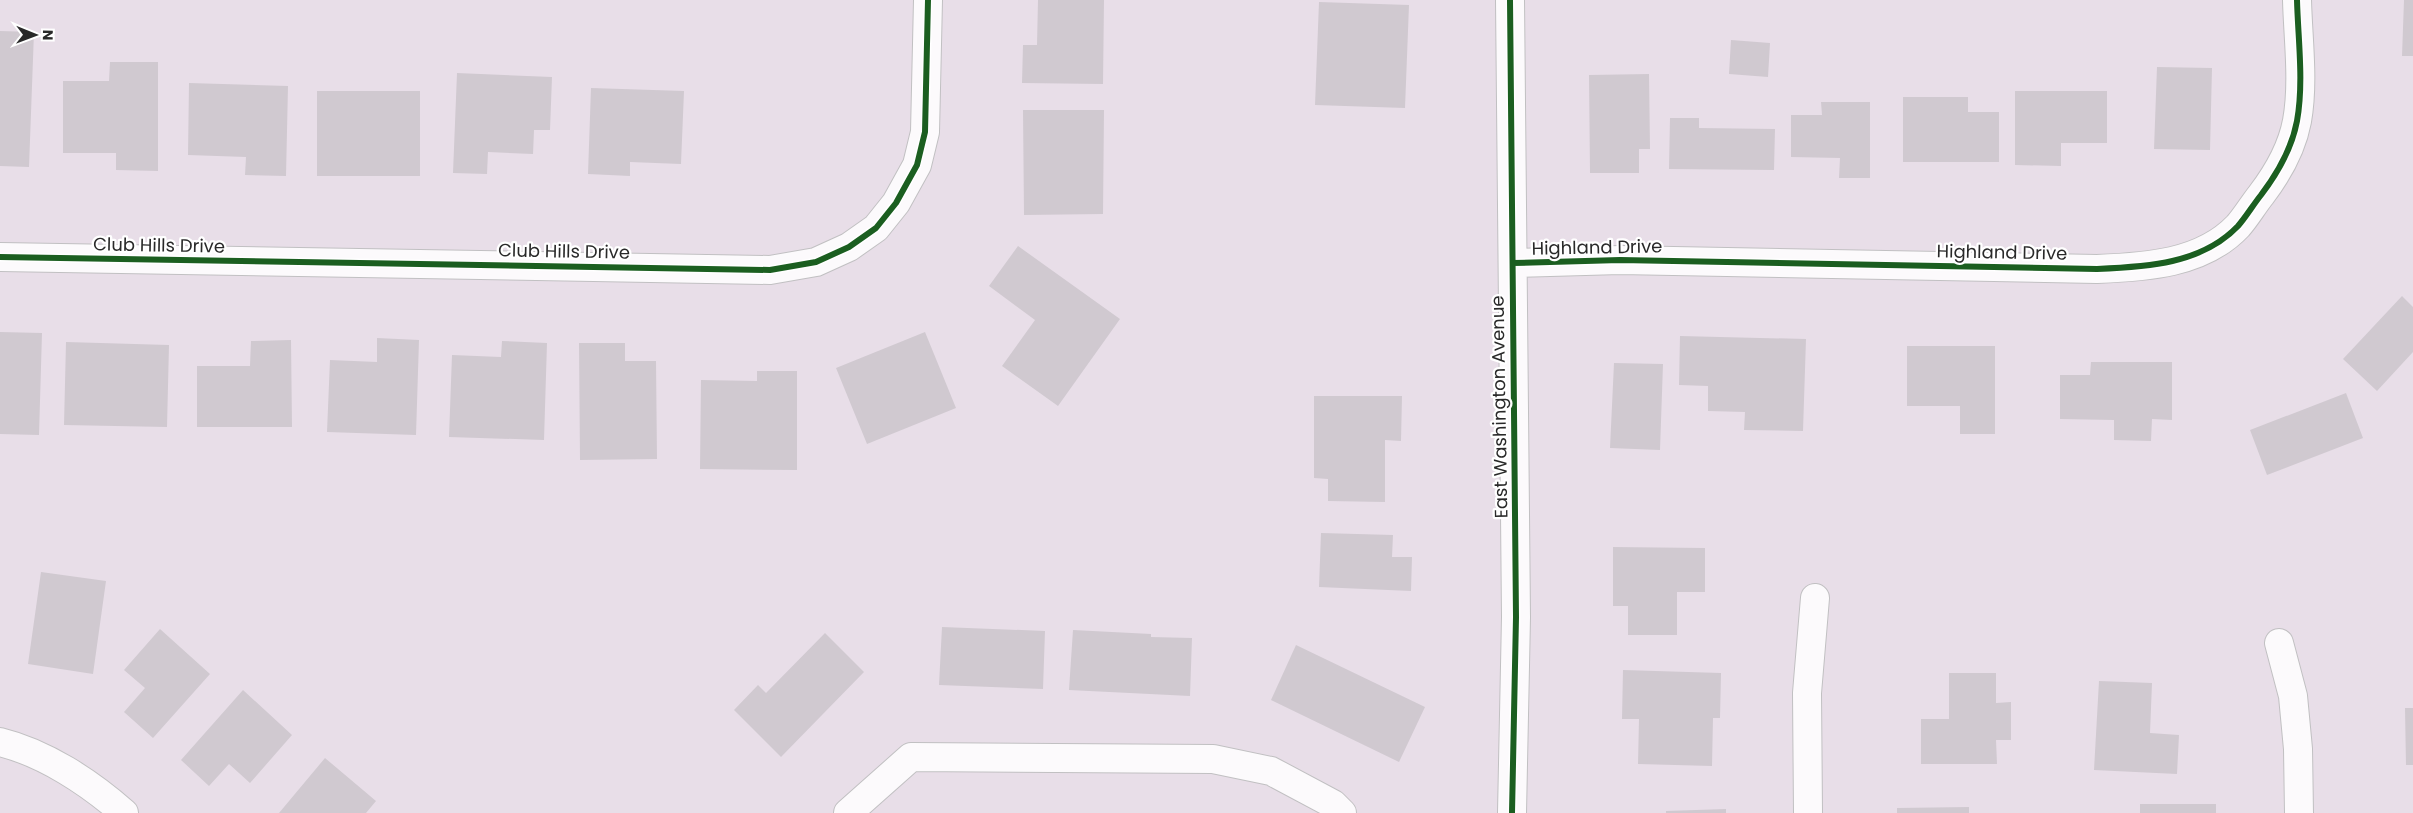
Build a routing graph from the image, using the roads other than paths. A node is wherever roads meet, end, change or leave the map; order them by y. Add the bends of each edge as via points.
1 (928, 0) edge
2 (1510, 0) edge
3 (2296, 0) edge
4 (0, 257) edge
5 (1513, 263) junction
6 (1814, 598) dead end
7 (2279, 643) dead end
8 (0, 742) edge
9 (124, 813) edge
10 (848, 813) edge
11 (1342, 813) edge
12 (1512, 813) edge
13 (1808, 813) edge
14 (2299, 813) edge

1 - 4 street, Club Hills Drive via 925,132 917,165 896,203 876,228 850,247 816,262 770,270
2 - 5 street, East Washington Avenue
3 - 5 street, Highland Drive via 2297,122 2278,172 2238,226 2211,248 2182,259 2138,267 2097,269 1620,260
5 - 12 street, East Washington Avenue via 1516,617
6 - 13 street via 1806,693
7 - 14 street via 2293,696
8 - 9 street via 58,766 100,792
10 - 11 street via 911,757 1213,759 1271,771 1333,804

